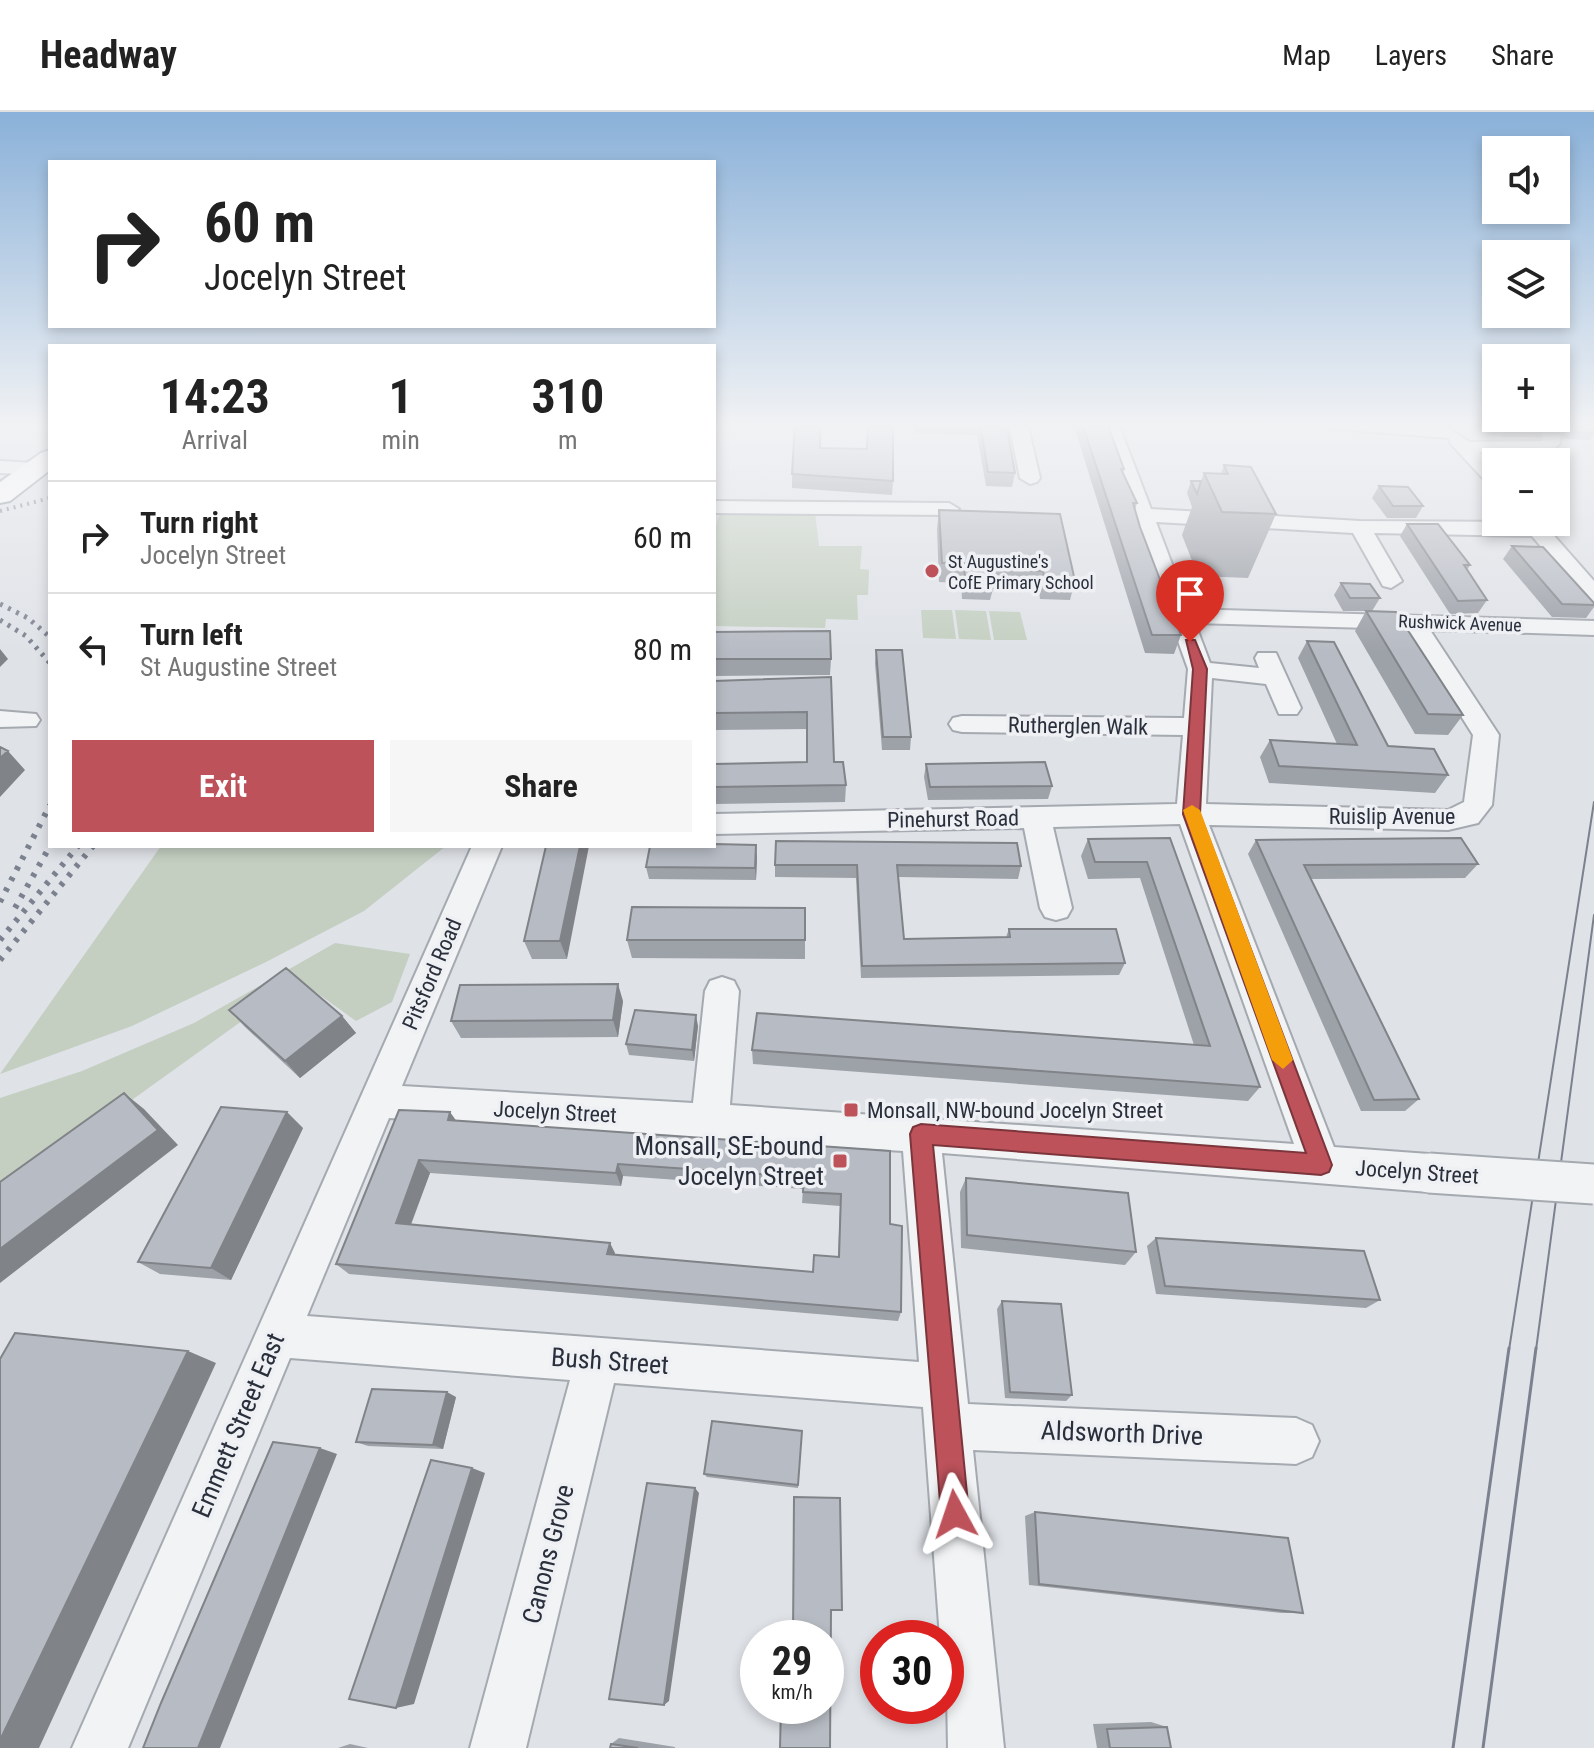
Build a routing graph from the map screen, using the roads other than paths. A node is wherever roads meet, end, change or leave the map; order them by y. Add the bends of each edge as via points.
1 (1138, 499) edge
2 (716, 507) edge
3 (949, 509) edge
4 (1144, 515) junction
5 (1482, 526) edge
6 (1360, 527) junction
7 (1544, 536) edge
8 (1391, 581) dead end
9 (1594, 595) edge
10 (1181, 616) junction
11 (1412, 621) junction
12 (1594, 628) edge
13 (1200, 669) junction
14 (1288, 708) dead end
15 (0, 719) edge
16 (27, 720) dead end
17 (962, 724) dead end
18 (1194, 727) junction
19 (1191, 814) junction
20 (1036, 817) junction
21 (716, 824) edge
22 (486, 848) edge
23 (1056, 908) dead end
24 (722, 991) dead end
25 (377, 1101) junction
26 (710, 1121) junction
27 (921, 1134) junction
28 (1321, 1165) junction
29 (1594, 1184) edge
30 (276, 1335) junction
31 (597, 1360) junction
32 (946, 1406) junction
33 (1296, 1441) dead end
34 (100, 1748) edge
35 (498, 1748) edge
36 (976, 1748) edge

1 - 4 street
2 - 3 street
4 - 6 street
4 - 10 street
5 - 6 street
6 - 8 street
7 - 9 street
10 - 11 street, Rushwick Avenue
10 - 13 street
11 - 12 street, Rushwick Avenue
11 - 19 street, Ruislip Avenue via 1486,735 1474,811 1448,820
13 - 14 street via 1271,667
13 - 18 street
15 - 16 street
17 - 18 street, Rutherglen Walk
18 - 19 street
19 - 20 street, Pinehurst Road
19 - 28 street
20 - 21 street, Pinehurst Road
20 - 23 street
22 - 25 street, Pitsford Road
24 - 26 street
25 - 26 street, Jocelyn Street
25 - 30 street, Emmett Street East
26 - 27 street, Jocelyn Street
27 - 28 street, Jocelyn Street
27 - 32 street
28 - 29 street, Jocelyn Street, bridge
30 - 31 street, Bush Street
30 - 34 street, Emmett Street East
31 - 32 street, Bush Street
31 - 35 street, Canons Grove
32 - 33 street, Aldsworth Drive
32 - 36 street

